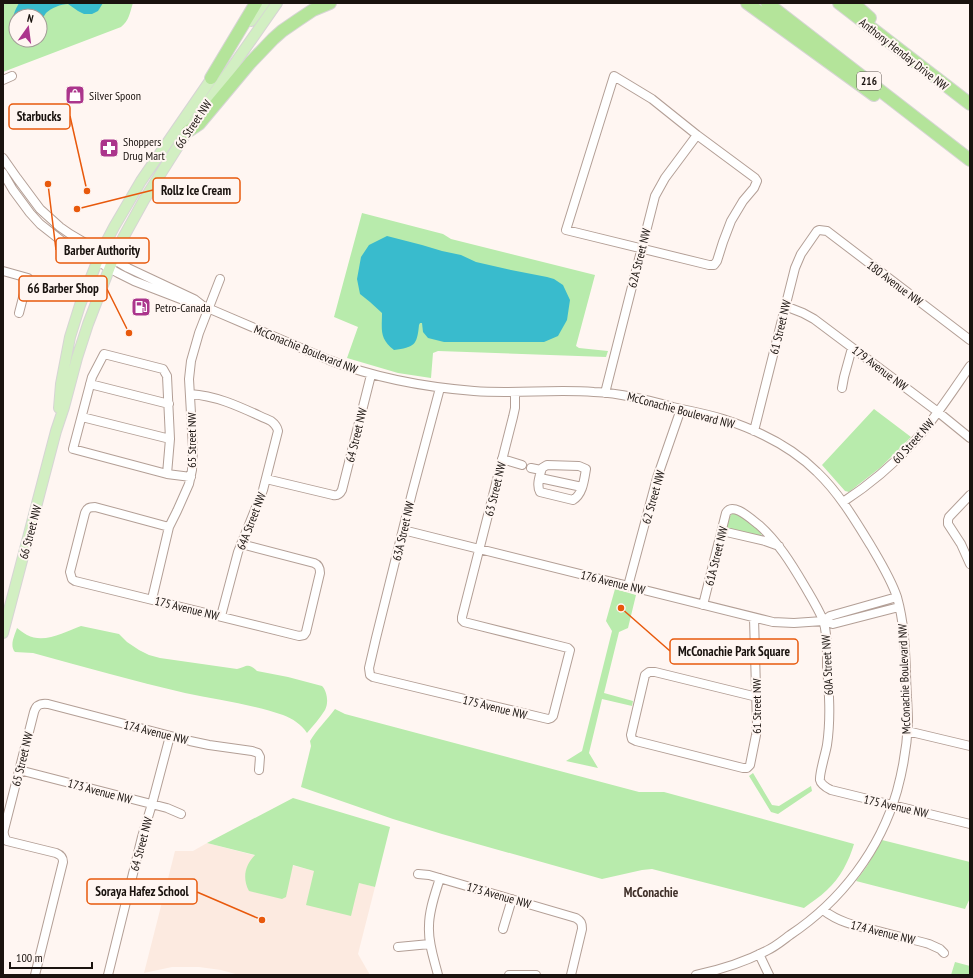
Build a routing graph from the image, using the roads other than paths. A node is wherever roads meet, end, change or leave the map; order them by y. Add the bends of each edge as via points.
1 (256, 3) edge
2 (264, 3) edge
3 (276, 3) edge
4 (330, 3) edge
5 (747, 3) edge
6 (767, 3) edge
7 (839, 3) edge
8 (853, 3) edge
9 (934, 77) junction
10 (212, 78) junction
11 (970, 104) edge
12 (187, 132) junction
13 (698, 135) junction
14 (953, 146) junction
15 (3, 158) edge
16 (970, 160) edge
17 (3, 173) edge
18 (820, 230) joint
19 (641, 248) junction
20 (105, 260) junction
21 (3, 272) edge
22 (220, 279) dead end
23 (785, 306) junction
24 (206, 307) junction
25 (20, 313) dead end
26 (970, 340) edge
27 (852, 348) junction
28 (970, 366) edge
29 (371, 375) junction
30 (90, 384) junction
31 (440, 388) junction
32 (842, 388) dead end
33 (515, 392) junction
34 (606, 393) junction
35 (190, 394) junction
36 (169, 404) junction
37 (681, 409) junction
38 (938, 412) junction
39 (82, 417) junction
40 (56, 431) junction
41 (754, 431) junction
42 (970, 438) edge
43 (170, 439) junction
44 (502, 459) junction
45 (522, 465) dead end
46 (531, 468) dead end
47 (167, 474) junction
48 (540, 474) junction
49 (191, 477) junction
50 (266, 479) junction
51 (582, 487) junction
52 (970, 495) edge
53 (843, 502) junction
54 (731, 508) joint
55 (169, 527) junction
56 (403, 530) junction
57 (722, 531) junction
58 (242, 544) junction
59 (780, 546) junction
60 (479, 549) junction
61 (970, 564) edge
62 (628, 586) junction
63 (896, 597) junction
64 (152, 599) junction
65 (704, 605) junction
66 (899, 607) junction
67 (221, 616) junction
68 (754, 618) junction
69 (823, 621) junction
70 (3, 633) edge
71 (370, 675) joint
72 (756, 697) junction
73 (38, 705) joint
74 (551, 718) joint
75 (907, 731) junction
76 (170, 736) junction
77 (970, 746) edge
78 (19, 770) junction
79 (259, 770) dead end
80 (823, 785) joint
81 (152, 804) junction
82 (892, 805) junction
83 (181, 814) dead end
84 (970, 824) edge
85 (418, 874) dead end
86 (440, 878) junction
87 (512, 899) junction
88 (823, 910) junction
89 (503, 929) dead end
90 (430, 944) junction
91 (398, 947) dead end
92 (944, 953) dead end
93 (760, 954) junction
94 (35, 975) edge
95 (108, 975) edge
96 (438, 975) edge
97 (509, 975) edge
98 (536, 975) edge
99 (570, 975) edge
100 (696, 975) edge
101 (769, 975) edge

1 - 10 highway
2 - 10 main road, 66 Street NW
3 - 12 main road, 66 Street NW
4 - 12 highway via 298,20 273,39 199,124
5 - 14 highway via 925,132
6 - 14 highway, 216
7 - 9 highway, Anthony Henday Drive NW
8 - 9 highway via 914,55
9 - 11 highway, Anthony Henday Drive NW
10 - 20 main road, 66 Street NW via 133,192
12 - 20 main road, 66 Street NW
13 - 19 street, 62A Street NW via 658,189
13 - 19 street via 755,178 754,188 731,221 714,265
13 - 19 street via 652,100 614,76 566,230
14 - 16 highway, 216
15 - 20 street via 40,209
17 - 20 street via 40,224 63,242
18 - 23 street, 61 Street NW via 797,261
18 - 26 street, 180 Avenue NW via 827,231
19 - 34 street, 62A Street NW
20 - 24 street, McConachie Boulevard NW via 128,268
20 - 40 main road, 66 Street NW
20 - 40 main road, 66 Street NW via 80,305 70,337
21 - 25 street via 28,278
22 - 24 street, 65 Street NW
23 - 27 street, 179 Avenue NW via 814,319
23 - 41 street, 61 Street NW
24 - 29 street, McConachie Boulevard NW via 348,368
24 - 35 street, 65 Street NW via 192,356
27 - 32 street
27 - 38 street, 179 Avenue NW
28 - 38 street, 60 Street NW
29 - 31 street, McConachie Boulevard NW
29 - 50 street, 64 Street NW via 339,495
30 - 36 street
30 - 36 street via 104,354 163,369 167,376
30 - 39 street
31 - 33 street, McConachie Boulevard NW
31 - 56 street, 63A Street NW
33 - 34 street, McConachie Boulevard NW
33 - 44 street, 63 Street NW via 513,417
34 - 37 street, McConachie Boulevard NW
35 - 49 street, 65 Street NW via 194,457
35 - 50 street, 64A Street NW via 225,401 277,426
36 - 43 street
37 - 41 street, McConachie Boulevard NW via 720,418
37 - 62 street, 62 Street NW via 657,478
38 - 42 street, 179 Avenue NW
38 - 53 street, 60 Street NW via 900,457 862,490
39 - 43 street
39 - 47 street via 73,449
40 - 70 main road, 66 Street NW
41 - 53 street, McConachie Boulevard NW via 804,460
43 - 47 street
44 - 45 street
44 - 60 street, 63 Street NW
46 - 48 street
47 - 49 street
48 - 51 street
48 - 51 street via 540,492 573,500
48 - 51 street via 547,465 583,467 586,469
49 - 55 street, 65 Street NW
50 - 58 street, 64A Street NW
52 - 61 street via 948,520
53 - 63 street, McConachie Boulevard NW via 892,582
54 - 57 street, 61A Street NW via 726,513
54 - 59 street, 60A Street NW via 753,520
55 - 64 street, 65 Street NW
55 - 64 street, 175 Avenue NW via 90,507 84,513 70,572 75,581
56 - 60 street, 176 Avenue NW
56 - 71 street, 63A Street NW via 370,665
57 - 59 street
57 - 65 street, 61A Street NW
58 - 67 street, 64A Street NW
58 - 67 street, 175 Avenue NW via 318,565 320,573 306,632 299,636
59 - 69 street, 60A Street NW via 814,601
60 - 62 street, 176 Avenue NW
60 - 74 street, 63 Street NW via 462,620 570,650
62 - 65 street, 176 Avenue NW
63 - 66 street, McConachie Boulevard NW
63 - 69 street, 176 Avenue NW via 830,616
64 - 67 street, 175 Avenue NW
65 - 68 street, 176 Avenue NW
66 - 69 street, 176 Avenue NW via 833,624
66 - 75 street, McConachie Boulevard NW via 905,647
68 - 69 street, 176 Avenue NW via 785,623
68 - 72 street, 61 Street NW
69 - 80 street, 60A Street NW via 826,632 830,717 820,780
71 - 74 street, 175 Avenue NW via 373,678 544,719
72 - 72 street, 61 Street NW via 758,725 750,765 747,768 636,741 631,735 645,675 649,672
73 - 76 street, 174 Avenue NW via 48,704
73 - 78 street, 65 Street NW via 35,708
75 - 77 street
75 - 82 street, McConachie Boulevard NW via 904,761
76 - 79 street, 174 Avenue NW via 258,753
76 - 81 street, 64 Street NW
78 - 81 street, 173 Avenue NW
78 - 94 street, 65 Street NW via 4,830 5,838 11,842 56,853 63,858
80 - 82 street, 175 Avenue NW via 831,790
81 - 83 street, 173 Avenue NW
81 - 95 street, 64 Street NW
82 - 84 street, 175 Avenue NW
82 - 88 street, McConachie Boulevard NW via 862,864 850,882
85 - 86 street, 173 Avenue NW
86 - 87 street, 173 Avenue NW
86 - 90 street via 430,911
87 - 89 street
87 - 99 street, 173 Avenue NW via 580,921 582,929
88 - 92 street, 174 Avenue NW via 840,921 929,944
88 - 93 street, McConachie Boulevard NW via 775,946
90 - 91 street
90 - 96 street
93 - 100 street, McConachie Boulevard NW
93 - 101 street
97 - 98 street

